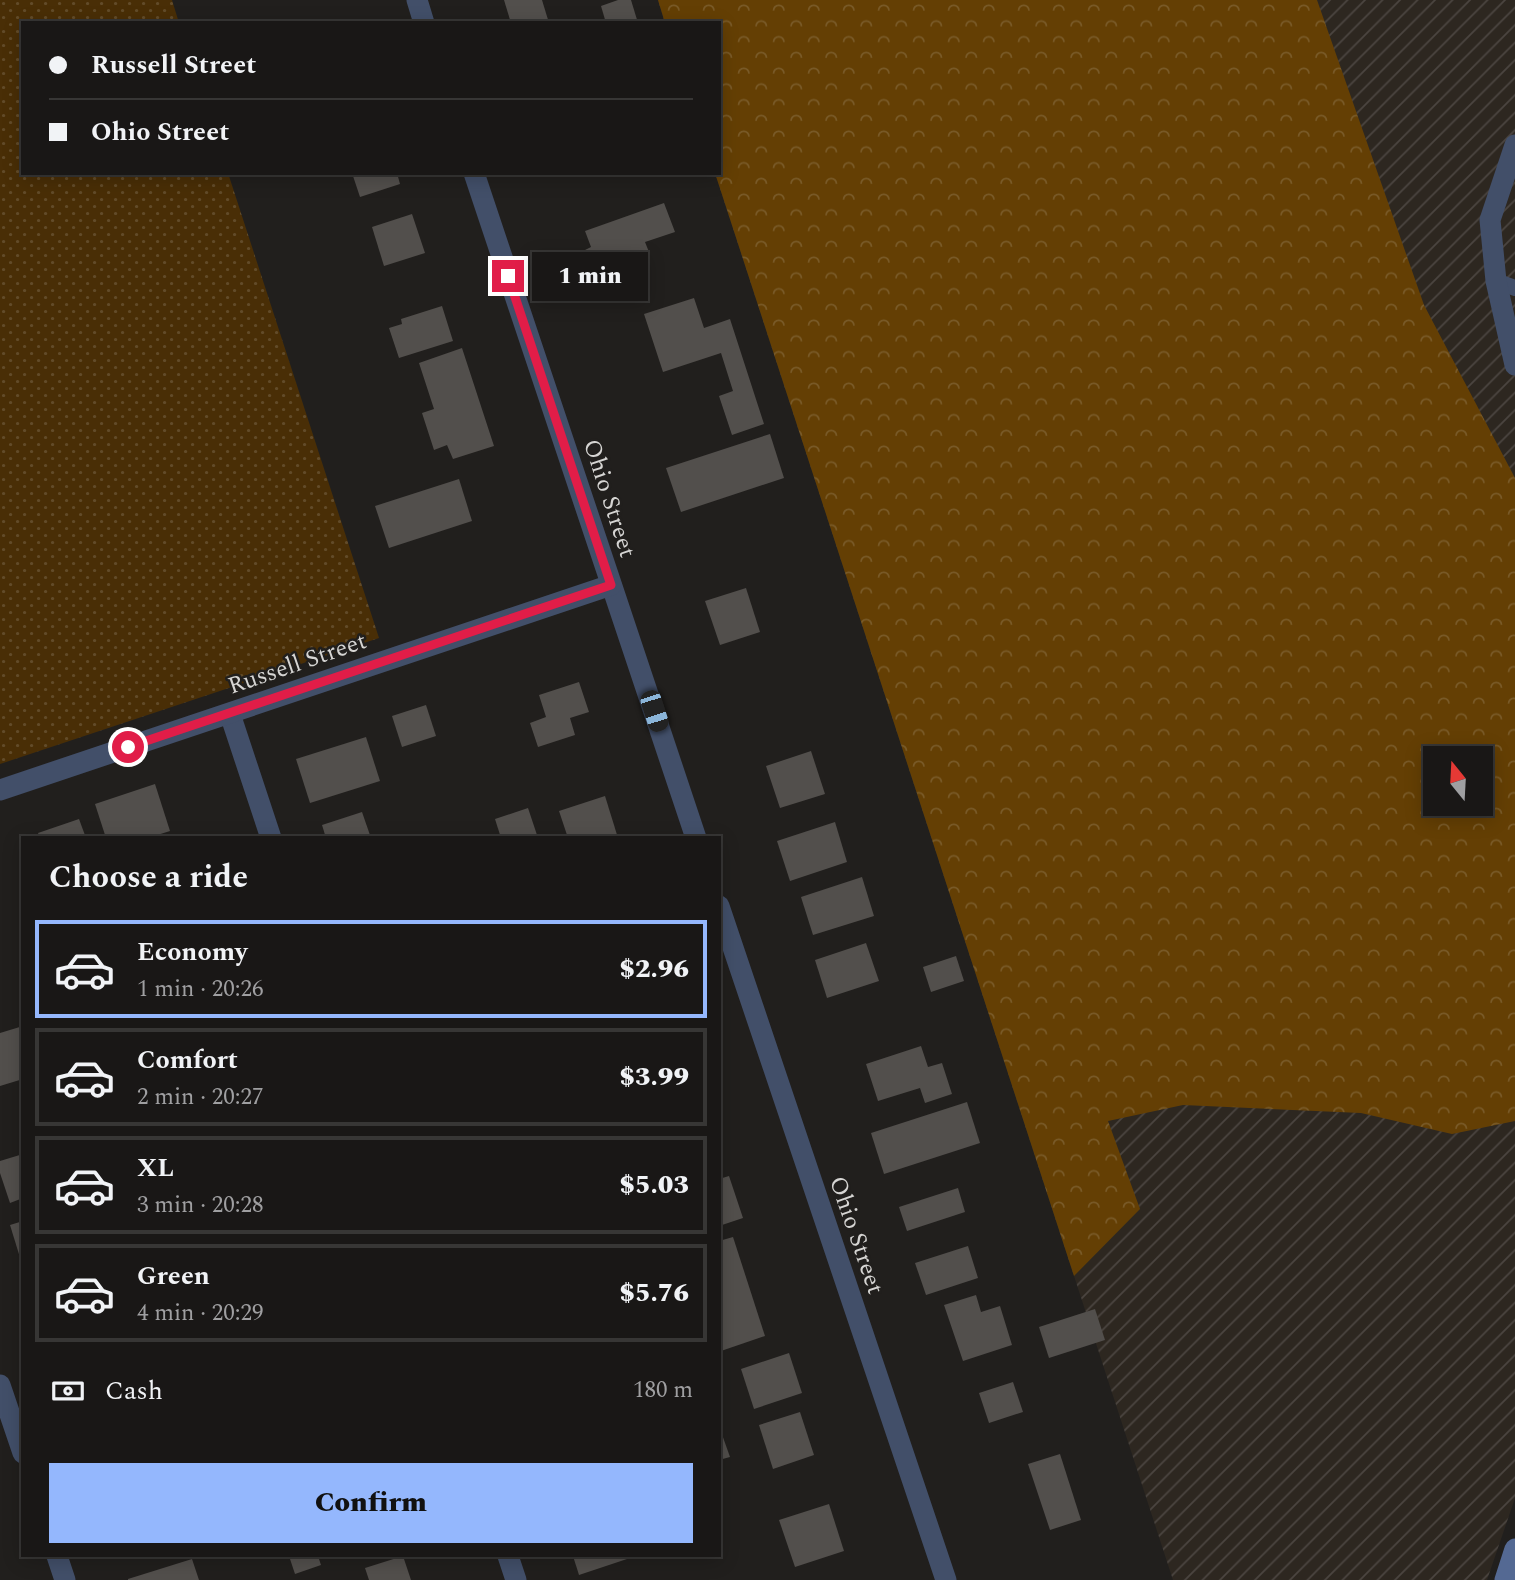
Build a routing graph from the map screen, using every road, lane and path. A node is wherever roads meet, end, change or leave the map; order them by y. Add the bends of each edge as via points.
1 (416, 0) edge
2 (423, 21) edge
3 (1515, 145) edge
4 (475, 175) edge
5 (1505, 284) edge
6 (1515, 365) edge
7 (611, 585) junction
8 (230, 714) junction
9 (0, 790) edge
10 (270, 836) edge
11 (695, 836) edge
12 (721, 912) edge
13 (0, 1385) edge
14 (21, 1447) edge
15 (1515, 1549) edge
16 (57, 1557) edge
17 (508, 1557) edge
18 (65, 1580) edge
19 (516, 1580) edge
20 (946, 1580) edge
21 (1505, 1580) edge

1 - 2 street
3 - 5 street via 1490,220
4 - 7 street, Ohio Street
5 - 6 street
7 - 8 street, Russell Street
7 - 11 street, Ohio Street
8 - 9 street, Russell Street
8 - 10 street
12 - 20 street, Ohio Street
13 - 14 street
15 - 21 street
16 - 18 street
17 - 19 street

